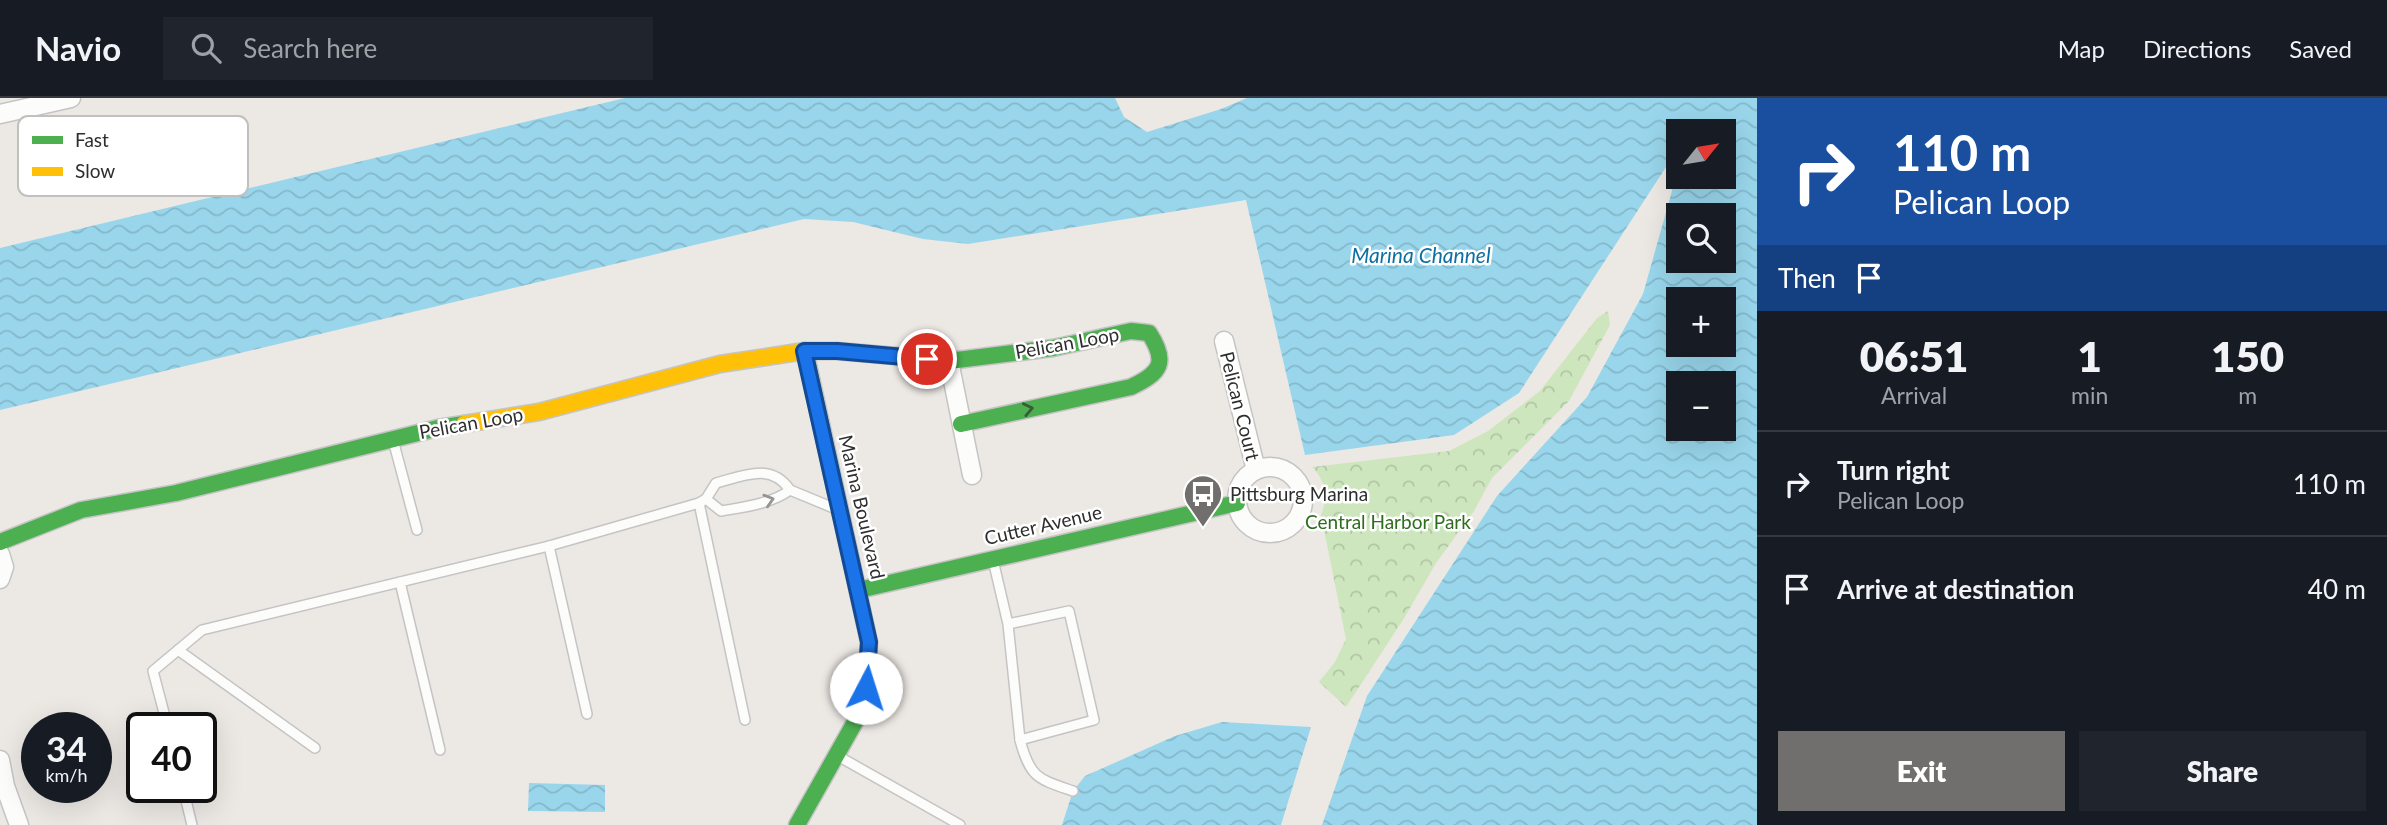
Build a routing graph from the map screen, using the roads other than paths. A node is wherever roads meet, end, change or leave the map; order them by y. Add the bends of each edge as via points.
1 (71, 98) edge
2 (0, 114) edge
3 (1224, 341) dead end
4 (804, 351) junction
5 (949, 361) junction
6 (961, 424) junction
7 (393, 438) junction
8 (1256, 470) junction
9 (972, 475) dead end
10 (790, 490) junction
11 (703, 501) junction
12 (1237, 503) junction
13 (840, 511) junction
14 (417, 530) dead end
15 (0, 542) edge
16 (549, 546) junction
17 (0, 554) edge
18 (992, 558) junction
19 (0, 579) edge
20 (400, 582) junction
21 (859, 590) junction
22 (1008, 624) junction
23 (178, 650) junction
24 (164, 712) edge
25 (587, 714) dead end
26 (745, 720) dead end
27 (1020, 740) junction
28 (316, 748) dead end
29 (440, 750) dead end
30 (836, 755) junction
31 (0, 760) edge
32 (1073, 791) dead end
33 (187, 803) edge
34 (19, 825) edge
35 (192, 825) edge
36 (797, 825) edge
37 (960, 825) edge

1 - 2 street
3 - 8 street, Pelican Court
4 - 5 street, Pelican Loop
4 - 7 street, Pelican Loop via 720,364 539,412
4 - 13 street, Marina Boulevard
5 - 6 street
6 -> 5 street, Pelican Loop via 1131,387 1149,380 1159,369 1161,355 1149,333 1131,331 1053,348
6 - 9 street
7 - 14 lane
7 - 15 street, Pelican Loop via 188,490 81,510
8 - 12 street via 1244,480
8 - 12 street via 1276,468 1294,478 1302,496 1299,515 1285,529 1260,531 1249,525
11 -> 10 lane via 721,511
10 - 11 lane via 771,472 716,483
10 - 13 lane
11 - 16 lane
11 - 26 lane
12 - 18 street, Cutter Avenue
13 - 21 street, Marina Boulevard
16 - 20 lane
16 - 25 lane
17 - 19 street via 4,567
18 - 21 street, Cutter Avenue
18 - 22 lane
20 - 23 lane via 202,630
20 - 29 lane
21 - 30 street, Marina Boulevard via 869,642 866,688 855,722
22 - 27 lane
22 - 27 lane via 1069,611 1094,720
23 - 24 lane via 153,671
23 - 28 lane
27 - 32 lane via 1026,761 1040,779
30 - 36 street, Marina Boulevard
30 - 37 lane
31 - 34 street
33 - 35 lane

